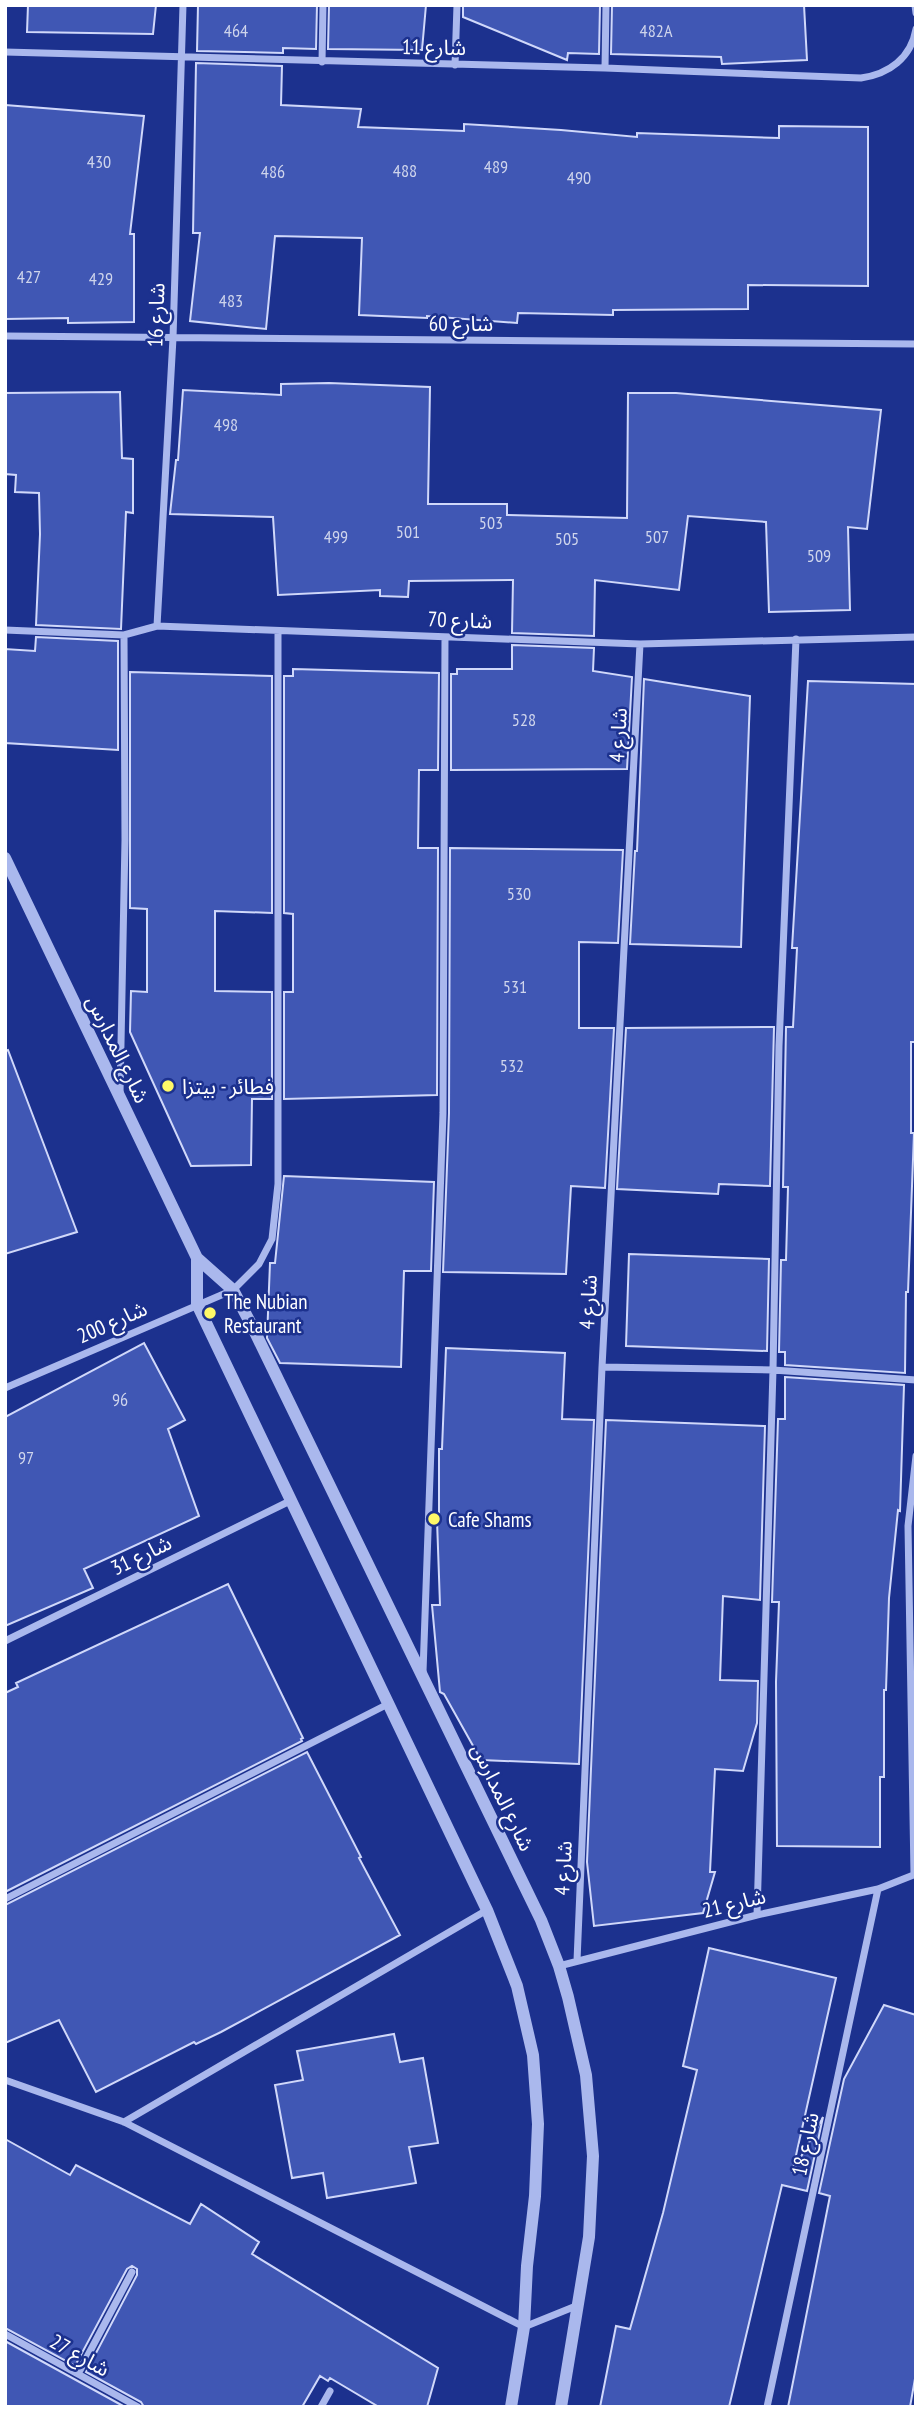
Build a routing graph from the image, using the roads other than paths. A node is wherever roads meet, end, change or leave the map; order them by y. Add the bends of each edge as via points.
1 (183, 5) edge
2 (323, 5) edge
3 (457, 5) edge
4 (606, 5) edge
5 (915, 5) edge
6 (916, 13) edge
7 (916, 29) edge
8 (5, 52) edge
9 (182, 58) junction
10 (322, 62) junction
11 (455, 65) junction
12 (605, 68) junction
13 (5, 336) edge
14 (173, 338) junction
15 (916, 344) edge
16 (157, 626) junction
17 (5, 630) edge
18 (278, 631) junction
19 (124, 635) junction
20 (445, 637) junction
21 (916, 637) edge
22 (796, 639) junction
23 (640, 644) junction
24 (5, 858) edge
25 (11, 884) edge
26 (120, 1098) junction
27 (197, 1258) junction
28 (233, 1290) junction
29 (197, 1304) junction
30 (603, 1367) junction
31 (773, 1370) junction
32 (916, 1380) edge
33 (5, 1388) edge
34 (916, 1456) edge
35 (292, 1500) junction
36 (5, 1641) edge
37 (423, 1676) junction
38 (388, 1704) junction
39 (915, 1874) edge
40 (878, 1889) junction
41 (5, 1899) edge
42 (487, 1910) junction
43 (757, 1915) junction
44 (577, 1961) junction
45 (559, 1966) junction
46 (5, 2080) edge
47 (124, 2122) junction
48 (132, 2272) dead end
49 (576, 2306) junction
50 (524, 2327) junction
51 (5, 2334) edge
52 (78, 2374) junction
53 (330, 2391) dead end
54 (138, 2407) edge
55 (321, 2407) edge
56 (511, 2407) edge
57 (561, 2407) edge
58 (767, 2407) edge

1 - 9 street, شارع 16
2 - 10 street
3 - 11 street
4 - 12 street
5 - 6 street
7 - 12 street, شارع 11 via 901,60 876,76 861,78
8 - 9 street, شارع 11
9 - 10 street, شارع 11
9 - 14 street, شارع 16
10 - 11 street, شارع 11
11 - 12 street, شارع 11
13 - 14 street, شارع 60
14 - 15 street, شارع 60
14 - 16 street, شارع 16
16 - 18 street, شارع 70
16 - 19 street, شارع 70
17 - 19 street, شارع 70
18 - 20 street, شارع 70
18 - 28 street via 278,1184 272,1239 259,1264
19 - 26 street
20 - 23 street, شارع 70
20 - 37 street via 443,1113
21 - 22 street, شارع 70
22 - 23 street, شارع 70
22 - 31 street via 779,1046
23 - 30 street, شارع 4
24 - 25 street, شارع المدارس
25 - 26 street, شارع المدارس
26 - 27 street, شارع المدارس
27 - 28 street, شارع المدارس
27 - 29 street, شارع المدارس
28 - 29 street, شارع 200
28 - 37 street, شارع المدارس
29 - 33 street, شارع 200
29 - 35 street, شارع المدارس
30 - 31 street
30 - 44 street, شارع 4
31 - 32 street
31 - 43 street
34 - 39 street via 908,1526
35 - 36 street, شارع 31
35 - 38 street, شارع المدارس
37 - 45 street, شارع المدارس
38 - 41 street
38 - 42 street, شارع المدارس
39 - 40 street, شارع 21
40 - 43 street, شارع 21
40 - 58 street, شارع 18
42 - 47 street
42 - 50 street, شارع المدارس via 517,1986 533,2055 538,2124
43 - 44 street, شارع 21
44 - 45 street, شارع 21
45 - 49 street, شارع المدارس via 586,2075 593,2156 589,2237
46 - 47 street
47 - 50 street
48 - 52 street
49 - 50 street
49 - 57 street, شارع المدارس
50 - 56 street, شارع المدارس
51 - 52 street, شارع 27
52 - 54 street, شارع 27
53 - 55 street

